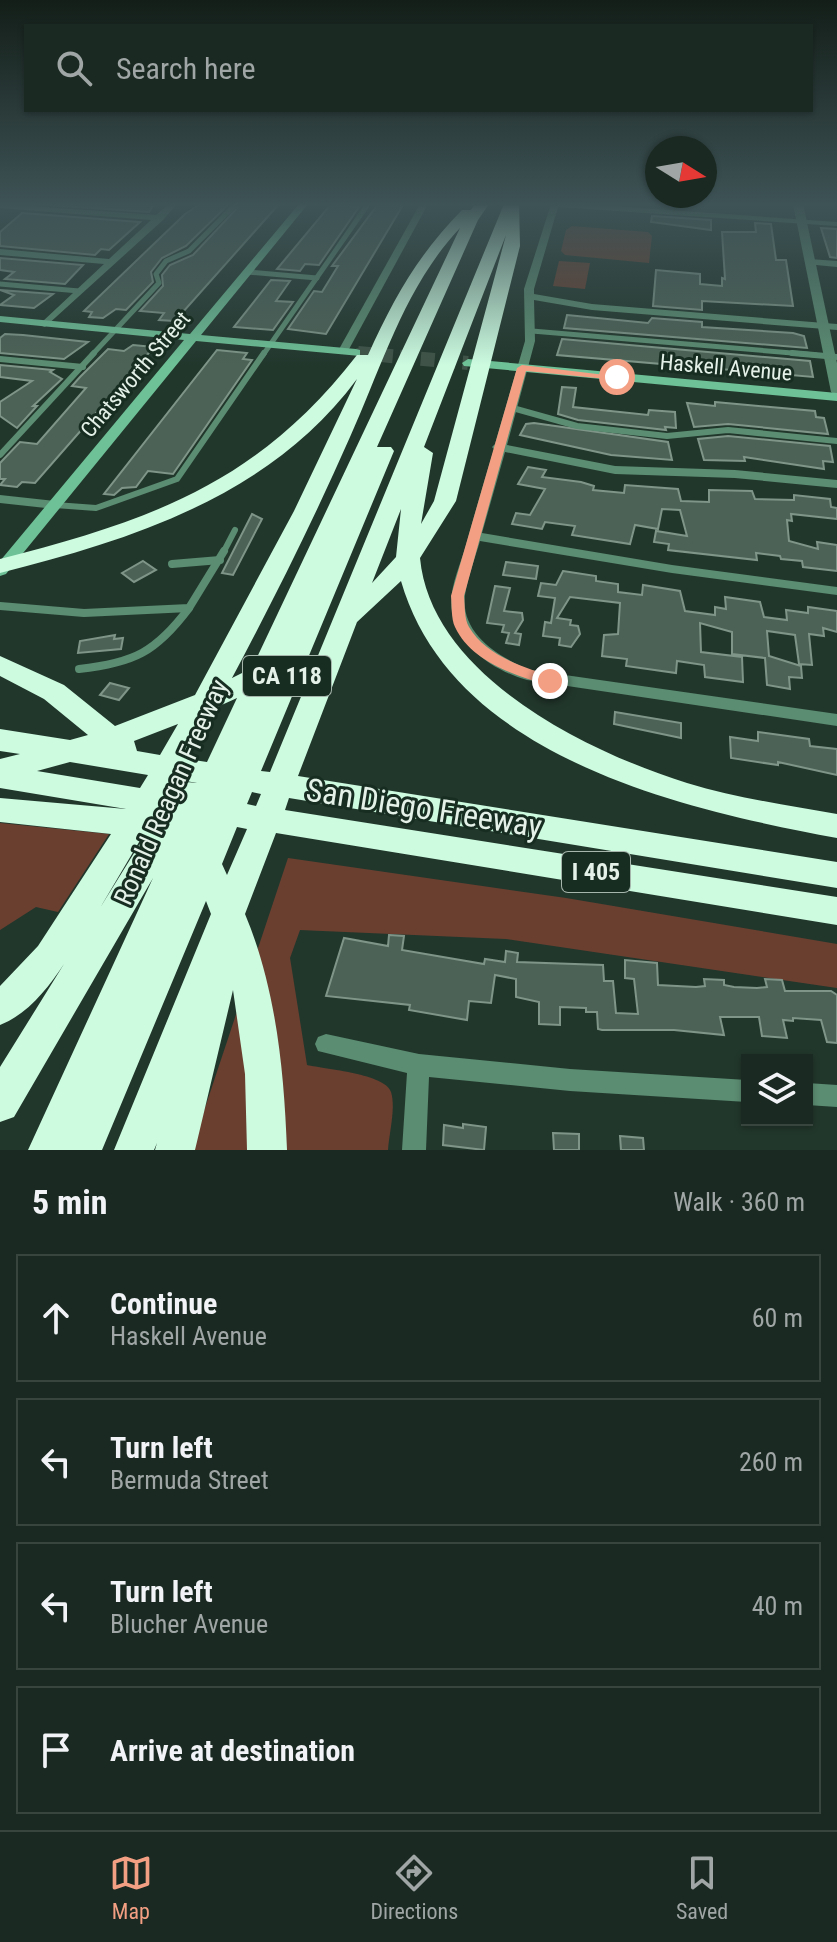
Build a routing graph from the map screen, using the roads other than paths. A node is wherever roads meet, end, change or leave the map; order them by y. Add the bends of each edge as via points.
1 (63, 258) edge
2 (117, 258) edge
3 (176, 258) edge
4 (259, 258) edge
5 (331, 258) edge
6 (397, 258) edge
7 (427, 258) edge
8 (454, 258) edge
9 (470, 258) edge
10 (490, 258) edge
11 (510, 258) edge
12 (539, 258) edge
13 (808, 258) edge
14 (112, 262) junction
15 (809, 262) junction
16 (837, 264) edge
17 (247, 272) junction
18 (317, 278) junction
19 (0, 284) edge
20 (79, 291) junction
21 (403, 296) junction
22 (528, 296) junction
23 (0, 319) edge
24 (45, 324) junction
25 (823, 326) junction
26 (837, 327) edge
27 (117, 330) junction
28 (532, 331) junction
29 (194, 337) junction
30 (271, 344) junction
31 (349, 352) joint
32 (833, 357) edge
33 (0, 359) edge
34 (468, 363) tunnel mouth
35 (83, 367) junction
36 (522, 368) junction
37 (837, 394) edge
38 (431, 403) junction
39 (509, 407) junction
40 (837, 441) edge
41 (498, 447) junction
42 (0, 455) edge
43 (837, 484) edge
44 (0, 499) edge
45 (55, 505) junction
46 (235, 530) dead end
47 (475, 536) junction
48 (220, 560) junction
49 (172, 564) dead end
50 (0, 568) edge
51 (837, 591) edge
52 (0, 606) edge
53 (189, 608) junction
54 (0, 665) edge
55 (79, 669) dead end
56 (837, 720) edge
57 (0, 726) edge
58 (232, 739) junction
59 (0, 740) edge
60 (0, 754) edge
61 (103, 765) junction
62 (0, 770) edge
63 (0, 777) edge
64 (362, 807) junction
65 (0, 810) edge
66 (247, 816) junction
67 (837, 826) edge
68 (837, 859) edge
69 (248, 861) junction
70 (837, 875) edge
71 (837, 886) edge
72 (837, 911) edge
73 (0, 1008) edge
74 (326, 1044) dead end
75 (419, 1065) junction
76 (741, 1091) edge
77 (813, 1094) edge
78 (837, 1096) edge
79 (0, 1103) edge
80 (48, 1150) edge
81 (82, 1150) edge
82 (134, 1150) edge
83 (175, 1150) edge
84 (267, 1150) edge
85 (414, 1150) edge

1 - 14 street
2 - 14 street
3 - 27 lane via 159,267 159,283
4 - 17 main road, Chatsworth Street
5 - 18 lane
6 - 31 street
7 - 21 highway
8 - 58 highway, Ronald Reagan Freeway / CA 118
9 - 81 highway, CA 118
10 - 38 highway, CA 118
11 - 62 highway via 445,501 426,538 363,605 273,667 192,709 93,745
12 - 22 street
13 - 15 street
14 - 20 street
15 - 16 street
15 - 25 street
17 - 18 lane
17 - 29 main road, Chatsworth Street
18 - 30 lane
19 - 20 lane
20 - 24 street
21 - 50 highway via 337,397 280,453 177,510
21 - 73 highway via 348,425 205,707 47,960
22 - 25 street via 592,307
22 - 28 street
23 - 24 main road
24 - 27 main road
25 - 26 street
25 - 32 street
27 - 29 main road
27 - 35 lane
28 - 32 lane
28 - 36 street
29 - 30 main road
29 - 45 main road, Chatsworth Street
30 - 31 main road
30 - 45 lane via 177,479 96,508
32 - 37 street
33 - 35 lane
34 - 36 main road, Haskell Avenue
35 - 42 lane
36 - 37 main road, Haskell Avenue
36 - 39 street
38 - 67 highway via 409,530 409,567 430,624 461,665 508,707 601,762 684,794
38 - 69 highway, CA 118
39 - 40 lane via 592,428 667,436 728,430
39 - 41 street
41 - 43 street via 615,470
41 - 47 street
44 - 45 street
45 - 50 main road, Chatsworth Street
46 - 48 lane
47 - 51 street
47 - 56 street via 458,596 460,626 508,668 550,681
48 - 49 lane
48 - 53 lane
52 - 53 lane via 84,613
53 - 55 lane via 165,641 144,657
54 - 84 highway via 54,692 131,754 165,794 210,870 246,969 262,1050
57 - 61 highway, San Diego Freeway / I 405
58 - 79 highway via 178,806
58 - 80 highway, Ronald Reagan Freeway / CA 118
59 - 61 highway
60 - 61 highway
61 - 63 highway, San Diego Freeway / I 405
61 - 64 highway
61 - 66 highway, San Diego Freeway / I 405
64 - 66 highway, San Diego Freeway / I 405
64 - 68 highway, San Diego Freeway / I 405
64 - 70 highway
64 - 71 highway
64 - 72 highway, San Diego Freeway / I 405
65 - 66 highway via 146,825
69 - 82 highway, CA 118
69 - 83 highway
74 - 75 street
75 - 76 street
75 - 85 street
77 - 78 street

